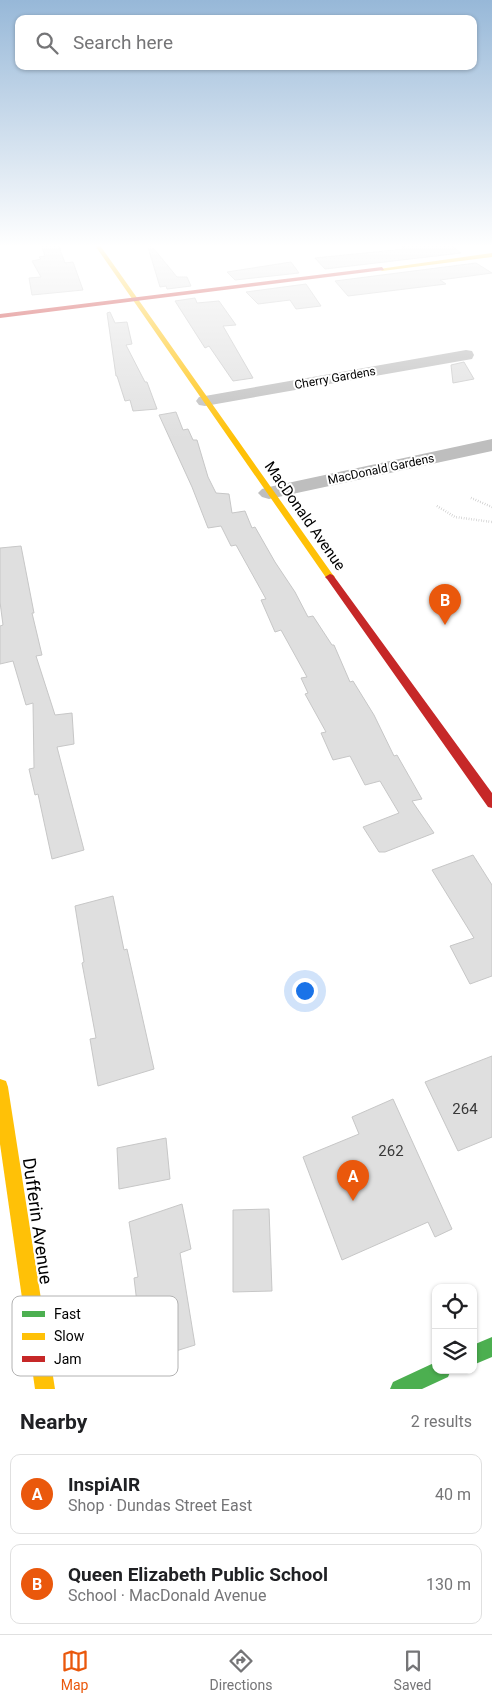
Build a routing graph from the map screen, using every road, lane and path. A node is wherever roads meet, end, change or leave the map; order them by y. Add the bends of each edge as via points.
1 (56, 309) edge
2 (140, 309) edge
3 (0, 316) edge
4 (466, 354) dead end
5 (205, 401) junction
6 (492, 446) edge
7 (269, 493) junction
8 (471, 498) dead end
9 (437, 506) dead end
10 (492, 507) edge
11 (492, 522) edge
12 (492, 803) edge
13 (0, 1087) edge
14 (31, 1296) edge
15 (492, 1347) edge
16 (477, 1353) edge
17 (432, 1374) edge
18 (43, 1376) edge
19 (45, 1389) edge
20 (400, 1389) edge

1 - 3 street
2 - 5 street, MacDonald Avenue
4 - 5 street, Cherry Gardens
5 - 7 street, MacDonald Avenue
6 - 7 street, MacDonald Gardens
7 - 12 street, MacDonald Avenue
8 - 10 path
9 - 11 path via 443,512 472,521
13 - 14 street, Dufferin Avenue
15 - 16 street
17 - 20 street
18 - 19 street, Dufferin Avenue

